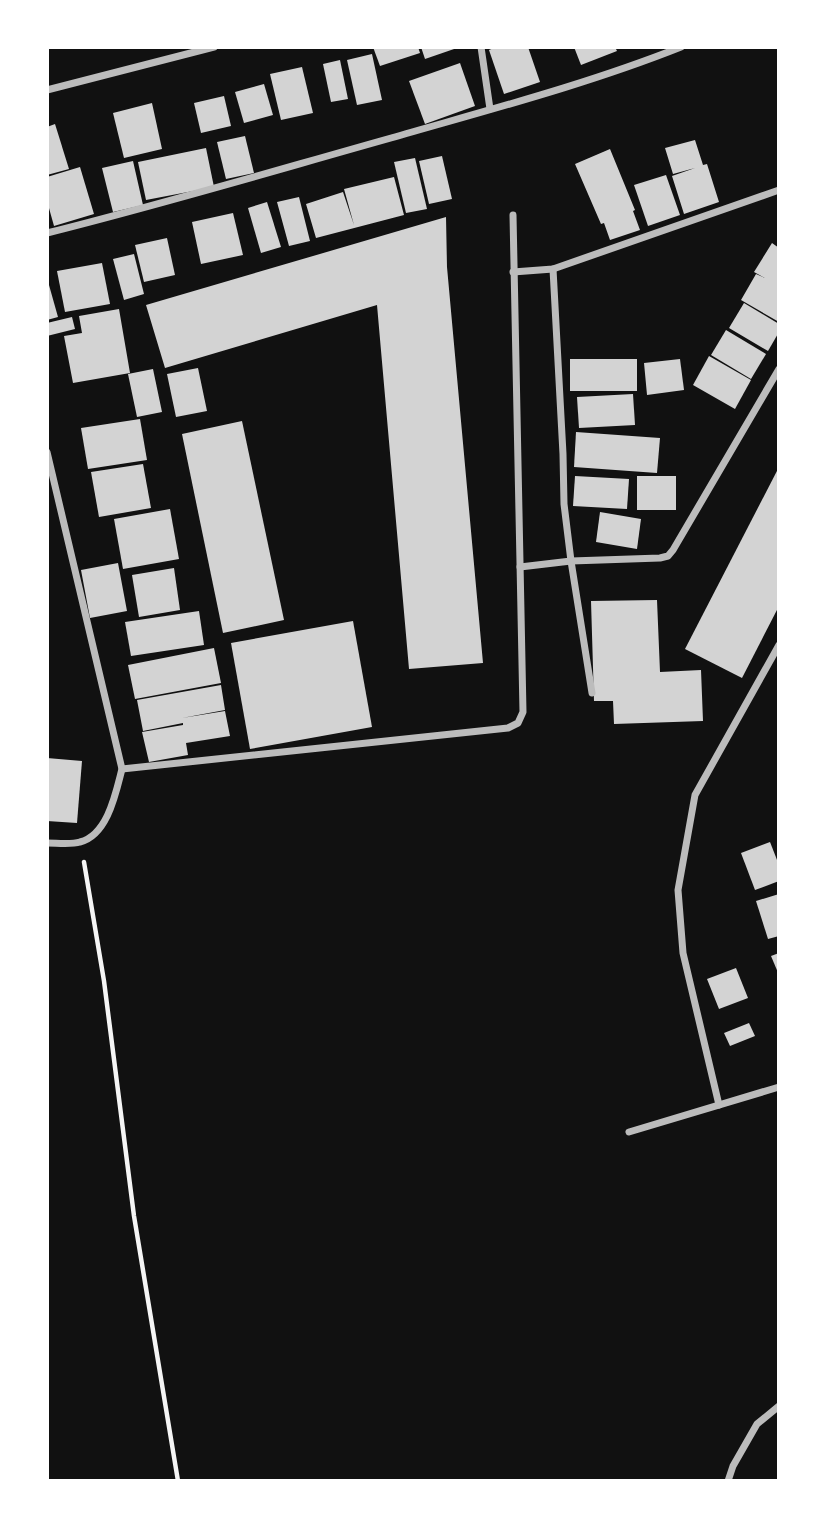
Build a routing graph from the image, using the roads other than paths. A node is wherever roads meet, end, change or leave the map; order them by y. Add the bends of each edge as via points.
1 (214, 47) edge
2 (481, 47) edge
3 (681, 47) edge
4 (47, 90) edge
5 (490, 109) junction
6 (779, 190) edge
7 (513, 215) dead end
8 (47, 233) edge
9 (553, 269) junction
10 (513, 272) junction
11 (779, 369) edge
12 (47, 452) edge
13 (571, 561) junction
14 (520, 567) junction
15 (777, 648) edge
16 (779, 663) edge
17 (592, 693) dead end
18 (122, 769) junction
19 (47, 843) edge
20 (779, 1087) edge
21 (719, 1105) junction
22 (629, 1132) dead end
23 (779, 1406) edge
24 (729, 1481) edge

1 - 4 street
2 - 5 street
3 - 5 street
5 - 8 street
6 - 9 street
7 - 10 street
9 - 10 street
9 - 13 street
10 - 14 street
11 - 13 street via 668,556
12 - 18 street
13 - 14 street
13 - 17 street
14 - 18 street via 523,712 518,723 508,728
15 - 16 street
15 - 21 street via 695,795 678,890 683,953
18 - 19 street via 112,807 97,832 81,842
20 - 21 street
21 - 22 street
23 - 24 street via 757,1424

